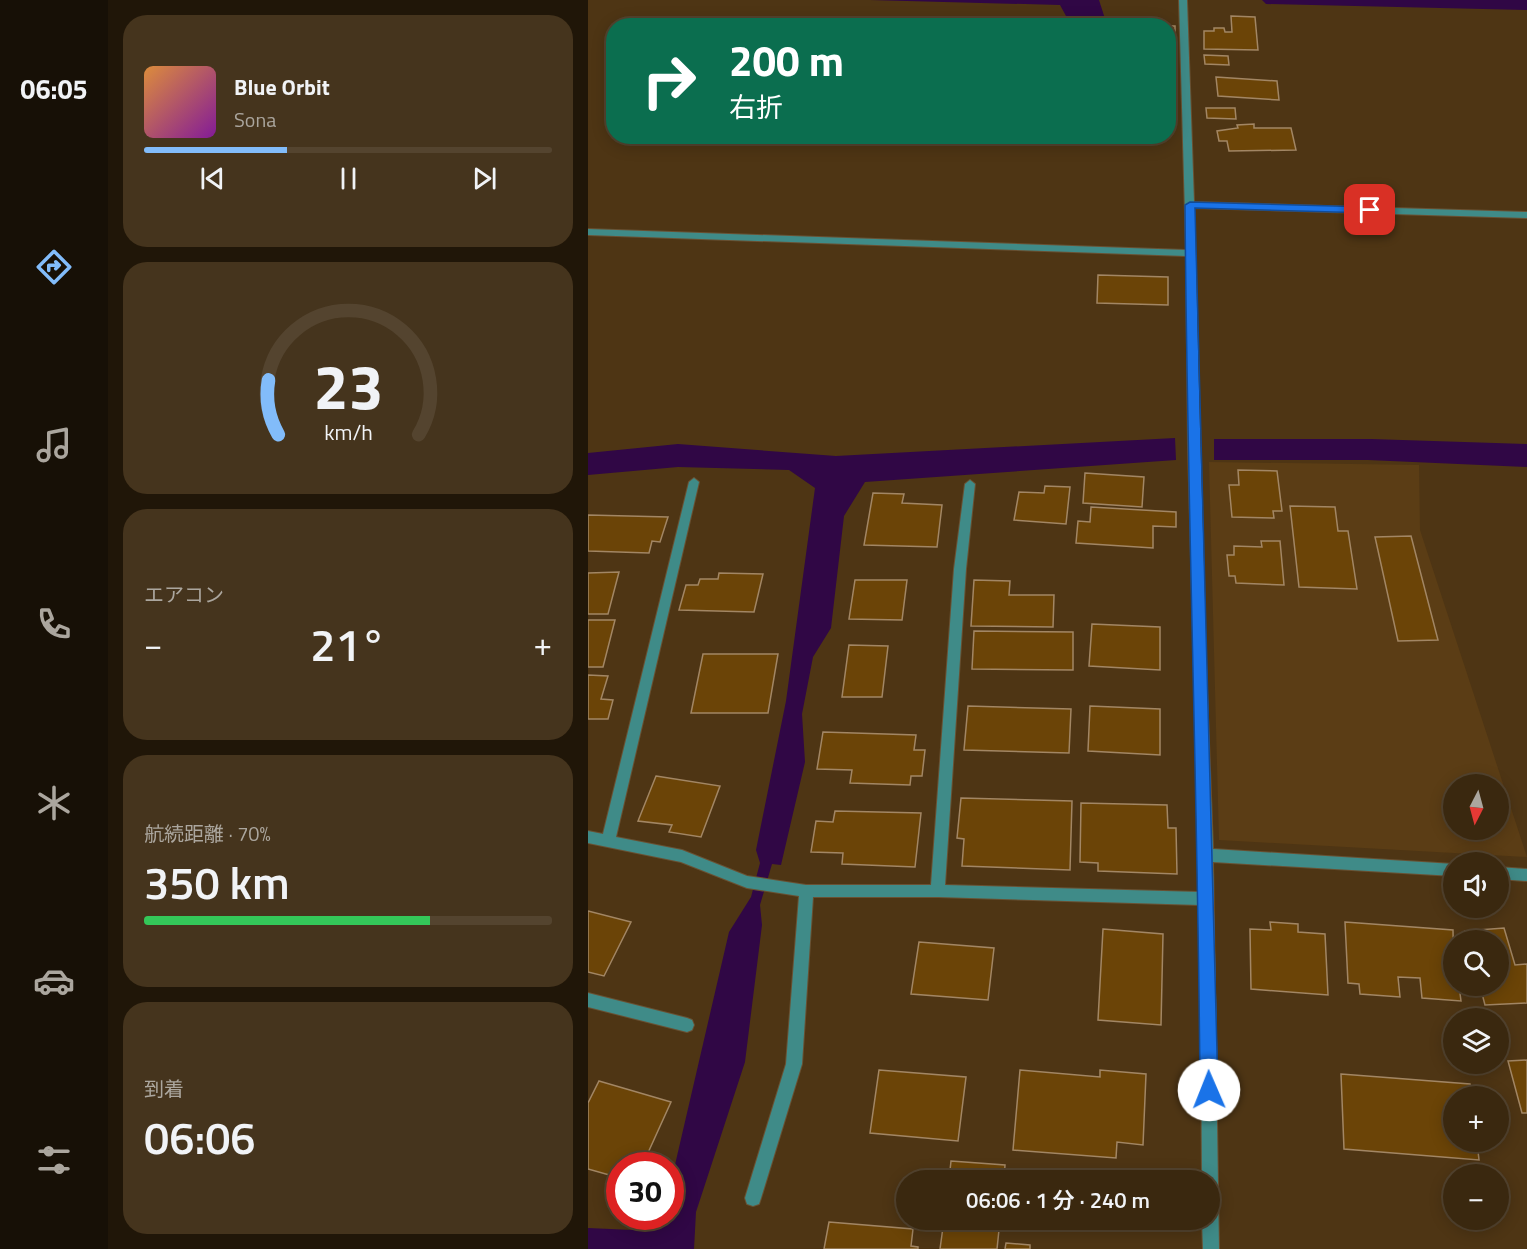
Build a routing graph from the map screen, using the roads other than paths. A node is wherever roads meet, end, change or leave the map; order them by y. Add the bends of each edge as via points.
1 (1183, 0) edge
2 (1190, 205) junction
3 (1527, 214) edge
4 (588, 232) edge
5 (1191, 253) junction
6 (694, 482) dead end
7 (970, 484) dead end
8 (588, 837) edge
9 (608, 841) junction
10 (1206, 855) junction
11 (1443, 869) edge
12 (1509, 874) edge
13 (1527, 875) edge
14 (806, 891) junction
15 (938, 891) junction
16 (1206, 899) junction
17 (588, 1000) edge
18 (687, 1025) dead end
19 (753, 1198) dead end
20 (1211, 1249) edge

1 - 2 street
2 - 3 street
2 - 5 street
4 - 5 street
5 - 10 street
6 - 9 street
7 - 15 street via 960,569
8 - 9 street
9 - 14 street via 682,856 747,882
10 - 11 street
10 - 16 street
12 - 13 street
14 - 15 street
14 - 19 street via 794,1064
15 - 16 street
16 - 20 street
17 - 18 street

